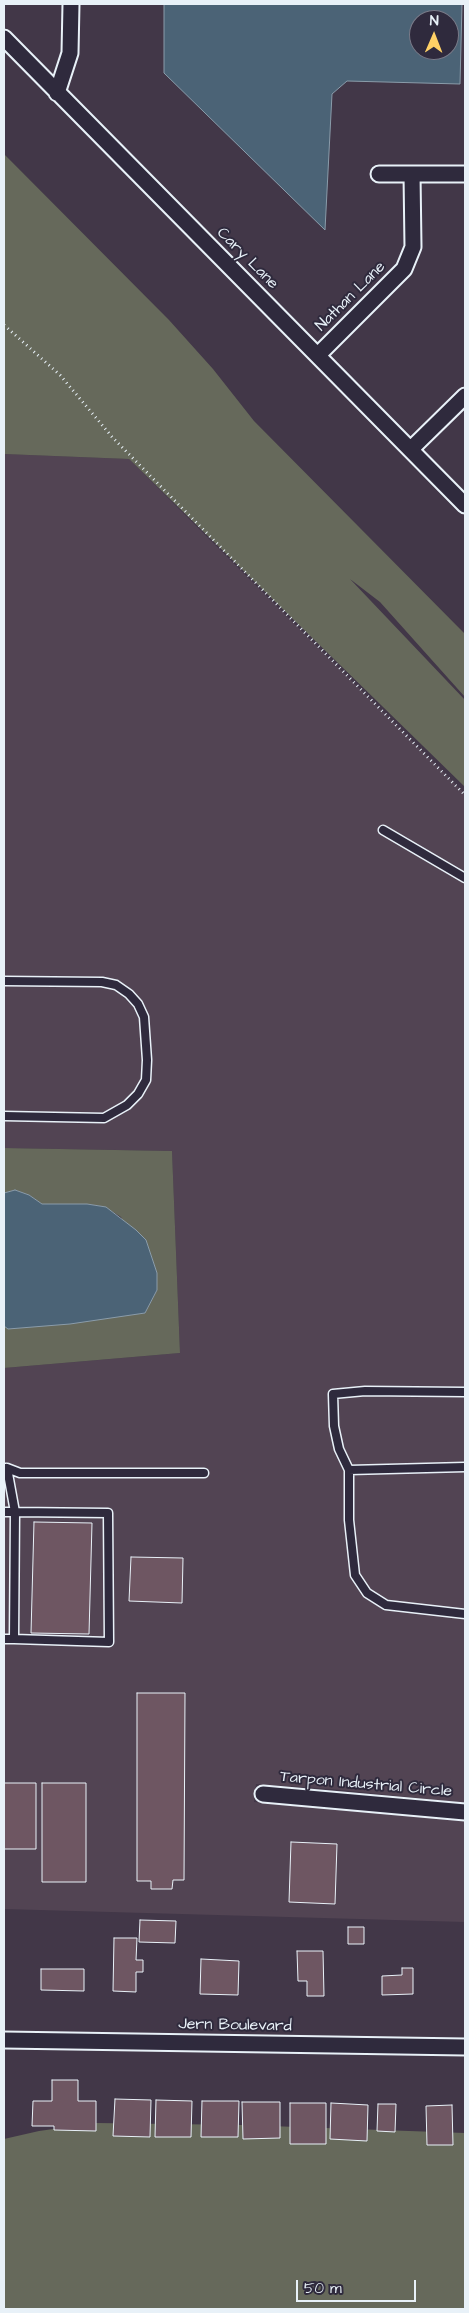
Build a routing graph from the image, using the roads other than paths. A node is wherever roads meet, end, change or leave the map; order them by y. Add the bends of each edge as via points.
1 (71, 4) edge
2 (4, 38) edge
3 (57, 93) junction
4 (379, 174) dead end
5 (412, 174) junction
6 (465, 174) edge
7 (318, 355) junction
8 (465, 396) edge
9 (411, 449) junction
10 (465, 505) edge
11 (383, 830) dead end
12 (465, 878) edge
13 (4, 981) edge
14 (4, 1116) edge
15 (465, 1392) edge
16 (5, 1468) edge
17 (465, 1468) edge
18 (349, 1470) junction
19 (204, 1473) dead end
20 (4, 1512) edge
21 (15, 1512) junction
22 (465, 1614) edge
23 (4, 1639) edge
24 (14, 1640) junction
25 (263, 1794) dead end
26 (465, 1812) edge
27 (4, 2040) edge
28 (465, 2048) edge

1 - 3 street via 70,53
2 - 3 street, Cary Lane
3 - 7 street, Cary Lane
4 - 5 street
5 - 6 street
5 - 7 street, Nathan Lane via 413,247 404,269
7 - 9 street, Cary Lane
8 - 9 street
9 - 10 street, Cary Lane
11 - 12 lane
13 - 14 lane via 116,985 138,1004 144,1017 147,1060 146,1080 138,1094 127,1105 104,1118
15 - 18 lane via 365,1391 333,1394 334,1426 339,1449
16 - 19 lane via 20,1473
16 - 21 lane
17 - 18 lane
18 - 22 lane via 349,1520 355,1575 367,1593 386,1605
20 - 21 lane
21 - 24 lane
21 - 24 lane via 108,1513 109,1642
23 - 24 lane
25 - 26 street, Tarpon Industrial Circle
27 - 28 street, Jern Boulevard

